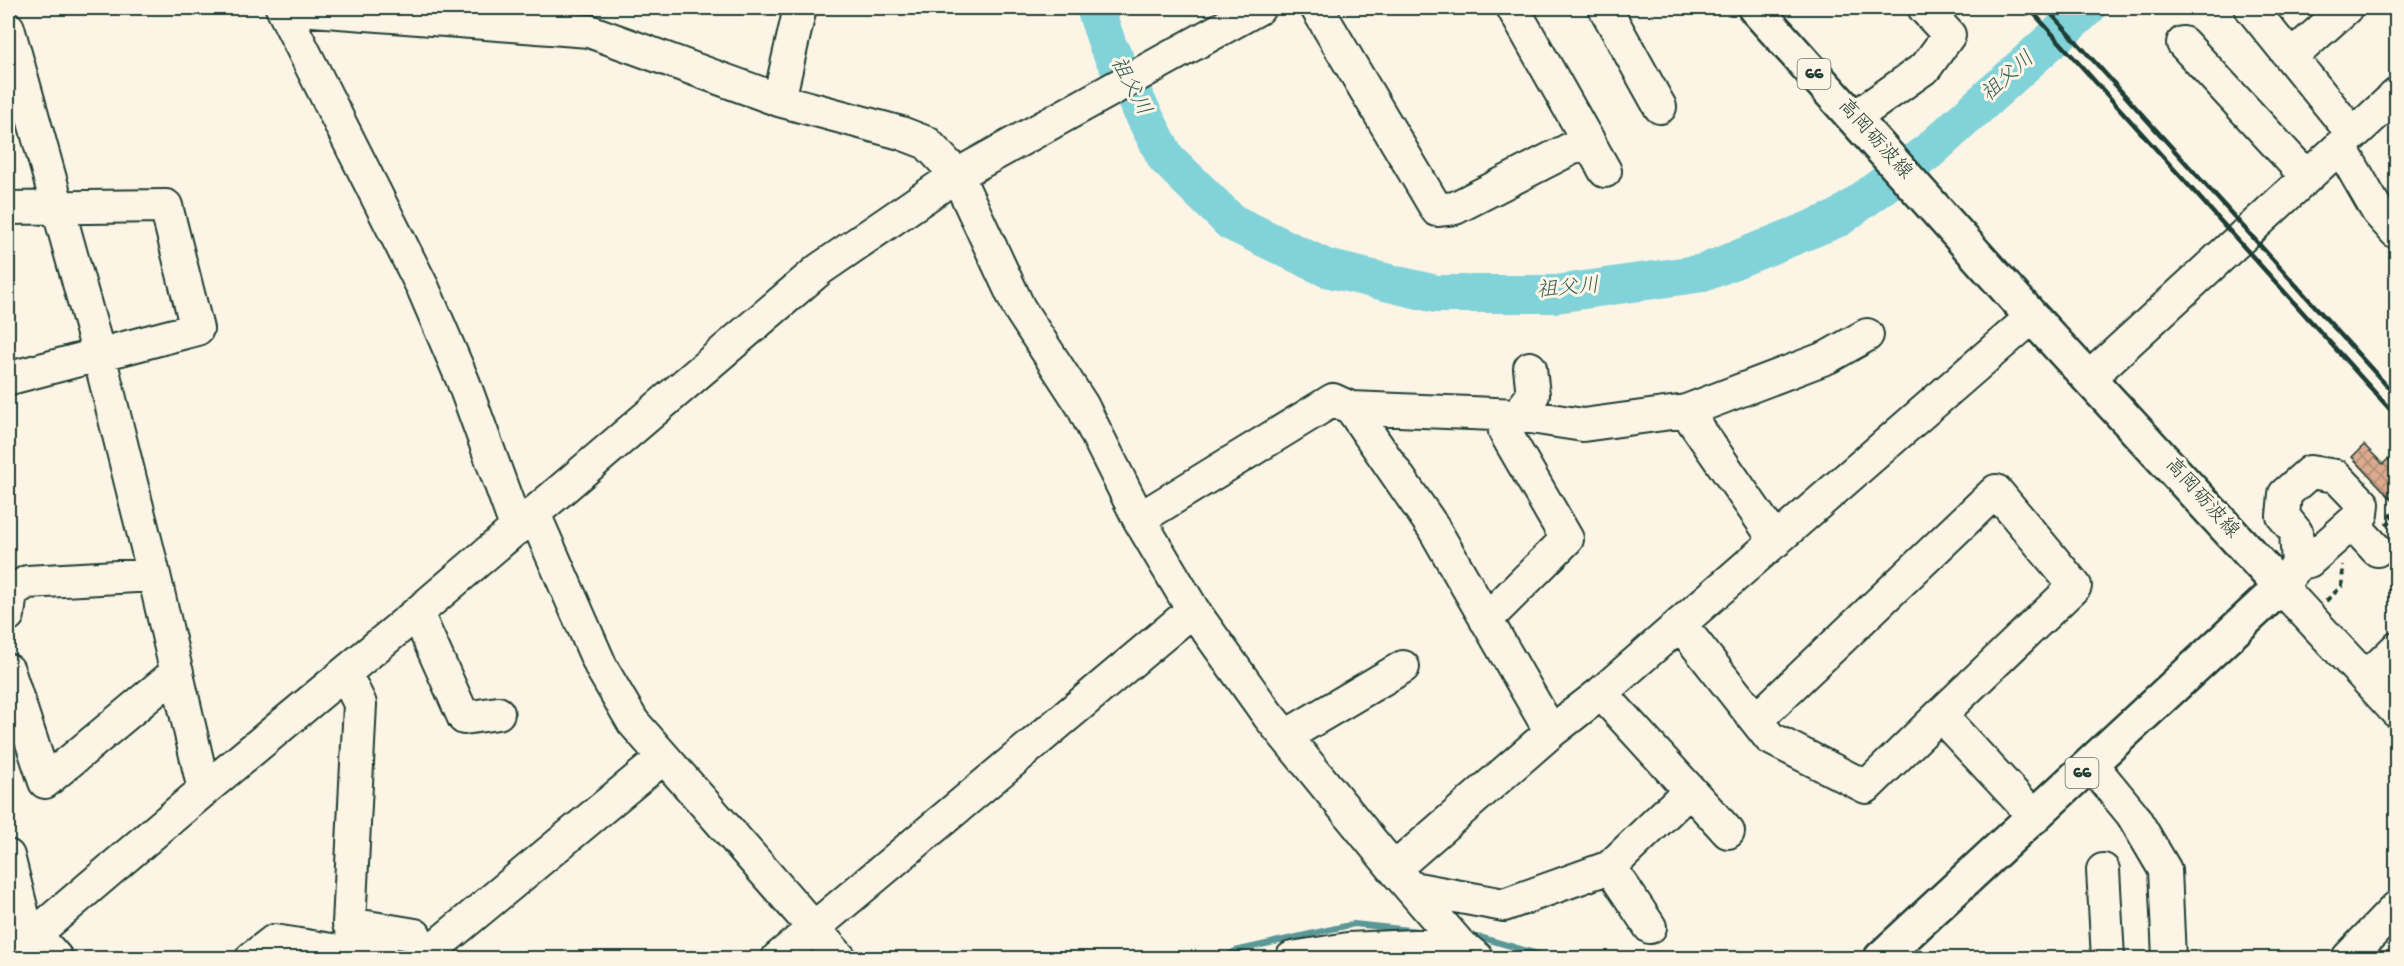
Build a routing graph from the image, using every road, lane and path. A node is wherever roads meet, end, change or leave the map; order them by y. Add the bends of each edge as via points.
1 (284, 8) edge
2 (800, 8) edge
3 (1259, 8) edge
4 (1317, 8) edge
5 (1513, 8) edge
6 (1605, 8) edge
7 (1755, 8) edge
8 (1924, 8) edge
9 (2251, 8) edge
10 (2346, 8) edge
11 (591, 19) edge
12 (8, 28) edge
13 (2183, 43) dead end
14 (2291, 57) junction
15 (15, 82) edge
16 (2397, 95) edge
17 (779, 99) junction
18 (1660, 107) dead end
19 (1864, 129) junction
20 (1588, 140) junction
21 (2347, 140) junction
22 (1605, 171) dead end
23 (957, 175) junction
24 (2307, 177) junction
25 (57, 207) junction
26 (8, 208) edge
27 (2397, 232) edge
28 (2032, 317) junction
29 (1867, 335) dead end
30 (99, 355) junction
31 (1530, 368) dead end
32 (8, 375) edge
33 (2090, 378) junction
34 (1351, 408) junction
35 (1686, 411) junction
36 (1518, 415) junction
37 (1139, 519) junction
38 (525, 521) junction
39 (2352, 523) junction
40 (1776, 541) junction
41 (2377, 550) dead end
42 (154, 574) junction
43 (2289, 575) junction
44 (1193, 610) junction
45 (417, 613) junction
46 (8, 615) edge
47 (1486, 620) junction
48 (1680, 624) junction
49 (2397, 649) edge
50 (1403, 667) dead end
51 (8, 670) edge
52 (177, 672) junction
53 (345, 673) junction
54 (2366, 678) junction
55 (1601, 693) junction
56 (2397, 711) edge
57 (498, 713) dead end
58 (1940, 715) junction
59 (1756, 720) junction
60 (1551, 732) junction
61 (1286, 736) junction
62 (2091, 764) junction
63 (652, 768) dead end
64 (204, 790) junction
65 (1689, 791) junction
66 (2035, 817) junction
67 (1728, 832) dead end
68 (8, 856) edge
69 (1610, 867) junction
70 (2103, 870) dead end
71 (1403, 878) junction
72 (2397, 908) edge
73 (1650, 927) dead end
74 (814, 928) junction
75 (23, 943) edge
76 (418, 947) edge
77 (1468, 951) edge
78 (56, 958) edge
79 (252, 958) edge
80 (383, 958) edge
81 (778, 958) edge
82 (840, 958) edge
83 (1292, 958) edge
84 (1881, 958) edge
85 (2108, 958) edge
86 (2169, 958) edge
87 (2348, 958) edge

1 - 11 street
1 - 38 street via 423,288
2 - 17 street
3 - 23 street
4 - 20 street via 1437,210 1455,208
5 - 20 street
6 - 18 street
7 - 19 main road, 高岡砺波線 / 66
8 - 19 street via 1949,35 1926,68
9 - 14 street
10 - 14 street
11 - 17 street
12 - 15 street
13 - 24 street
14 - 21 street
15 - 25 street
16 - 21 street
17 - 23 street via 927,143
19 - 28 main road, 高岡砺波線 / 66
20 - 22 street
21 - 24 street
21 - 27 street via 2378,212
23 - 37 street via 1019,308 1082,405
23 - 38 street via 820,269
24 - 33 street
25 - 26 street
25 - 30 street
25 - 30 street via 166,206 197,329
28 - 33 main road, 高岡砺波線 / 66
28 - 40 street
29 - 35 street via 1828,357
30 - 32 street via 10,378
30 - 42 street
31 - 36 street via 1533,395
33 - 43 main road, 高岡砺波線 / 66
34 - 36 street
34 - 37 street via 1333,400
34 - 47 street via 1433,527
35 - 36 street via 1583,425
35 - 40 street
36 - 47 street via 1505,432 1567,539
37 - 44 street
38 - 45 street
38 - 74 street via 633,722
39 - 41 street
39 - 43 street
39 - 43 street via 2362,514 2363,504 2336,476 2310,472 2285,494 2283,516 2296,532
40 - 48 street
42 - 46 street via 27,582 12,592
42 - 52 street
43 - 54 street
43 - 62 main road, 66
44 - 61 street
44 - 74 street
45 - 53 street
45 - 57 street via 464,718
47 - 60 street
48 - 55 street
48 - 59 street
49 - 54 street
50 - 61 street
51 - 52 street via 45,782
52 - 64 street
53 - 64 street
53 - 76 street via 360,704 349,924
54 - 56 street
55 - 60 street
55 - 65 street
58 - 59 street via 1866,787 1770,738
58 - 59 street via 2075,586 1996,491
58 - 66 street
60 - 71 street
61 - 71 street
62 - 66 main road, 66
62 - 86 street via 2132,813 2165,870
63 - 76 street
64 - 75 street
65 - 67 street
65 - 69 street
66 - 84 main road, 66
68 - 75 street
69 - 71 street via 1504,905
69 - 73 street
70 - 85 street
71 - 77 street
72 - 87 street
74 - 81 street
74 - 82 street
75 - 78 street
77 - 83 street via 1348,949
79 - 80 street via 274,941

